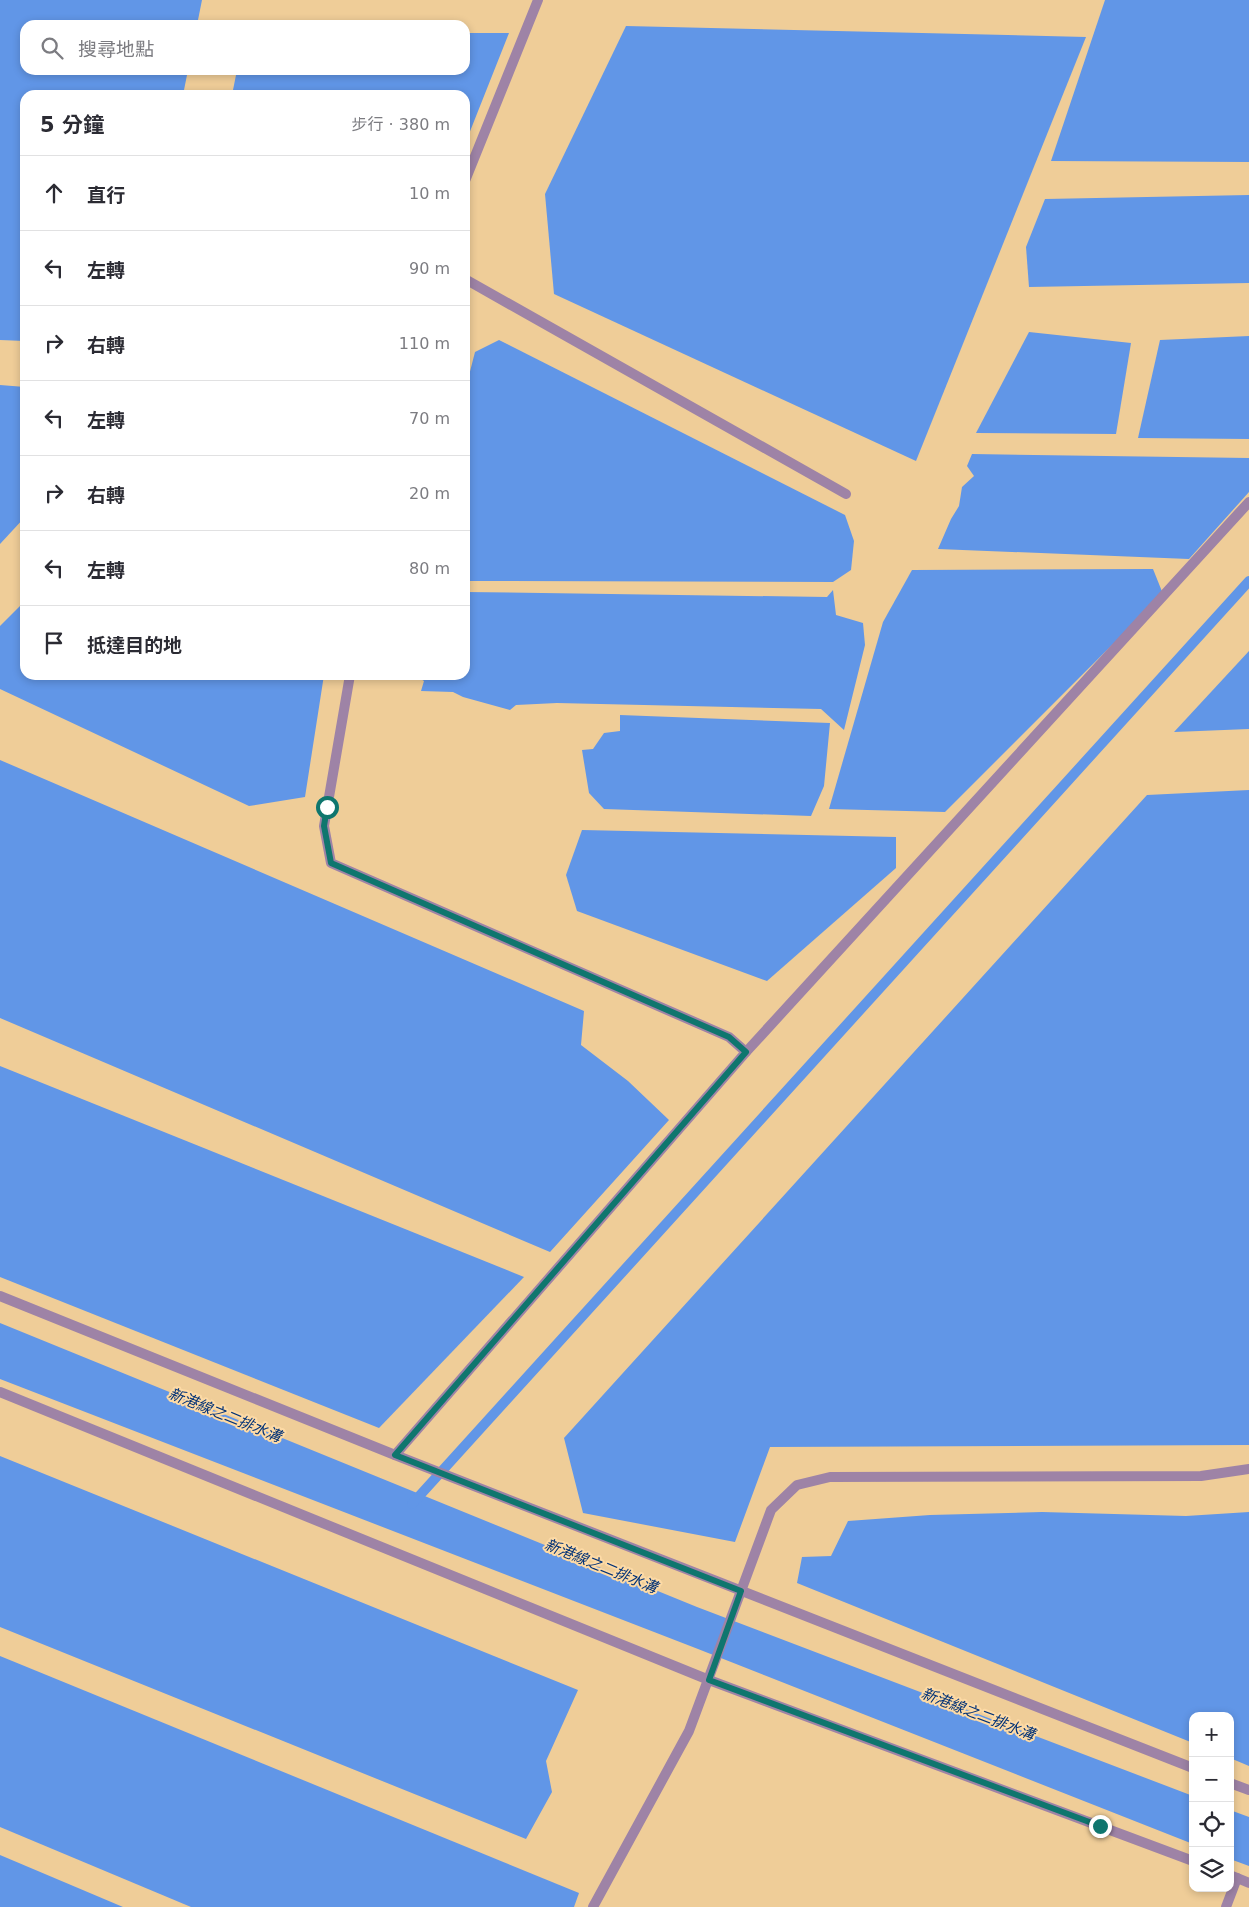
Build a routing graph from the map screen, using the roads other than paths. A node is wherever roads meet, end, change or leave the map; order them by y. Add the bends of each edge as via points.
1 (538, 0) edge
2 (470, 169) edge
3 (470, 282) edge
4 (846, 494) dead end
5 (1249, 502) edge
6 (349, 680) edge
7 (746, 1052) junction
8 (0, 1296) edge
9 (0, 1392) edge
10 (395, 1455) junction
11 (1249, 1469) edge
12 (741, 1591) junction
13 (709, 1680) junction
14 (1189, 1766) edge
15 (1234, 1784) edge
16 (1249, 1790) edge
17 (1189, 1860) edge
18 (1234, 1877) edge
19 (1249, 1883) edge
20 (1230, 1892) edge
21 (593, 1907) edge
22 (1226, 1907) edge

1 - 2 street
3 - 4 street
5 - 7 street
6 - 7 street via 324,826 331,863 729,1037
7 - 10 street
8 - 10 street
9 - 13 street
10 - 12 street
11 - 12 street via 1201,1476 830,1477 797,1485 771,1510
12 - 13 street
12 - 14 street
13 - 17 street
13 - 21 street via 689,1731
15 - 16 street
18 - 19 street
20 - 22 street

